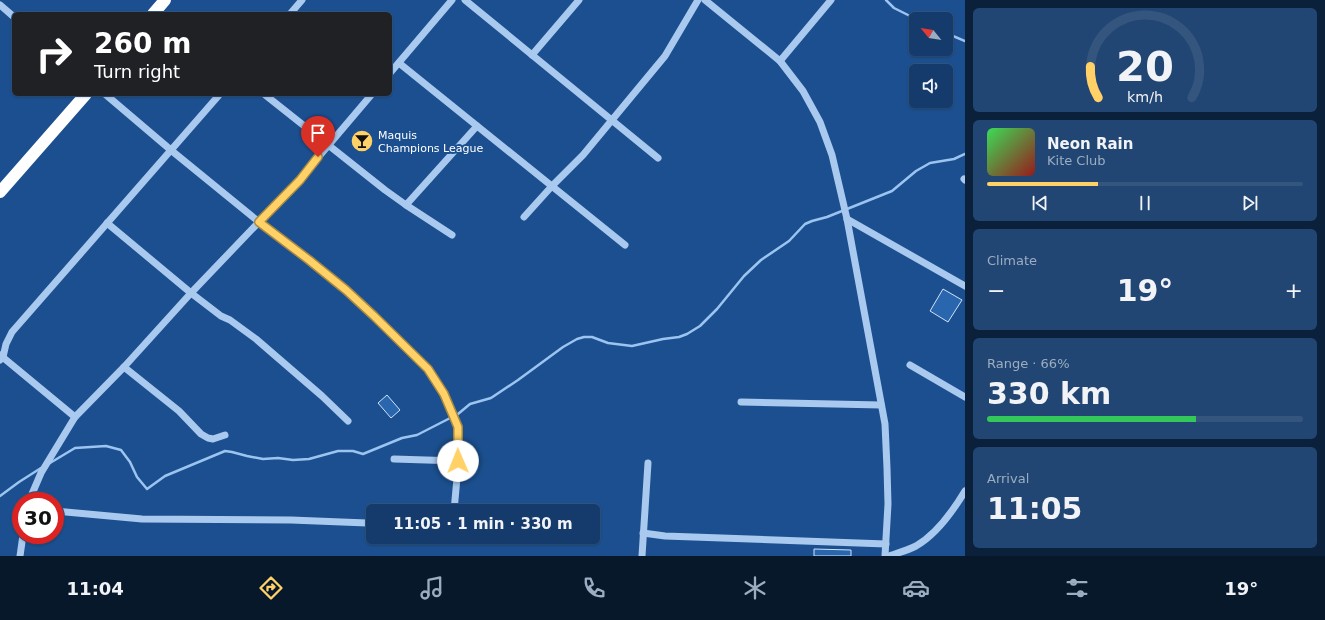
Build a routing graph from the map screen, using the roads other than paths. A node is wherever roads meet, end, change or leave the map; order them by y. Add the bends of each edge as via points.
1 (165, 0) edge
2 (302, 0) edge
3 (452, 0) edge
4 (465, 0) edge
5 (579, 0) edge
6 (698, 0) edge
7 (831, 0) edge
8 (707, 1) edge
9 (1, 2) edge
10 (156, 12) edge
11 (292, 12) edge
12 (12, 15) edge
13 (532, 55) junction
14 (780, 61) junction
15 (399, 63) junction
16 (392, 71) edge
17 (84, 96) edge
18 (107, 96) edge
19 (218, 96) edge
20 (267, 96) edge
21 (370, 96) edge
22 (611, 120) junction
23 (477, 126) junction
24 (328, 145) junction
25 (172, 151) junction
26 (658, 158) dead end
27 (552, 186) junction
28 (0, 192) edge
29 (406, 205) junction
30 (524, 217) dead end
31 (846, 217) junction
32 (259, 222) junction
33 (107, 223) junction
34 (452, 235) dead end
35 (625, 244) dead end
36 (965, 286) edge
37 (191, 293) junction
38 (1, 358) edge
39 (910, 365) dead end
40 (124, 367) junction
41 (965, 397) edge
42 (741, 402) dead end
43 (881, 405) junction
44 (75, 417) junction
45 (348, 421) dead end
46 (225, 435) dead end
47 (394, 459) dead end
48 (458, 461) junction
49 (648, 463) dead end
50 (965, 491) edge
51 (33, 492) edge
52 (455, 504) edge
53 (64, 512) edge
54 (366, 523) edge
55 (643, 533) junction
56 (21, 544) edge
57 (886, 544) junction
58 (20, 556) edge
59 (642, 556) edge
60 (885, 556) edge
61 (890, 556) edge

1 - 10 highway
2 - 11 street
3 - 15 street
4 - 13 street
5 - 13 street
6 - 22 street via 665,56
7 - 14 street
8 - 14 street
9 - 12 street
13 - 22 street
14 - 31 street via 803,91 820,122 832,155
15 - 16 street
15 - 23 street
17 - 28 highway
18 - 25 street
19 - 25 street
20 - 24 street
21 - 24 street
22 - 26 street
22 - 27 street via 583,155
23 - 27 street
23 - 29 street
24 - 29 street
24 - 32 street via 300,180
25 - 32 street
25 - 33 street
27 - 30 street
27 - 35 street
29 - 34 street
31 - 36 street
31 - 43 street
32 - 37 street
32 - 48 street via 346,290 428,369 444,394 458,427
33 - 37 street
33 - 38 street via 12,332
37 - 40 street
37 - 45 street via 256,339
38 - 44 street
39 - 41 street
40 - 44 street
40 - 46 street via 179,411 201,434 213,439
42 - 43 street
43 - 57 street via 885,424 887,468
44 - 51 street via 41,473
47 - 48 street
48 - 52 street
49 - 55 street
50 - 61 street via 935,531 916,546
53 - 54 street via 142,518
55 - 57 street via 665,536
55 - 59 street
56 - 58 street
57 - 60 street

